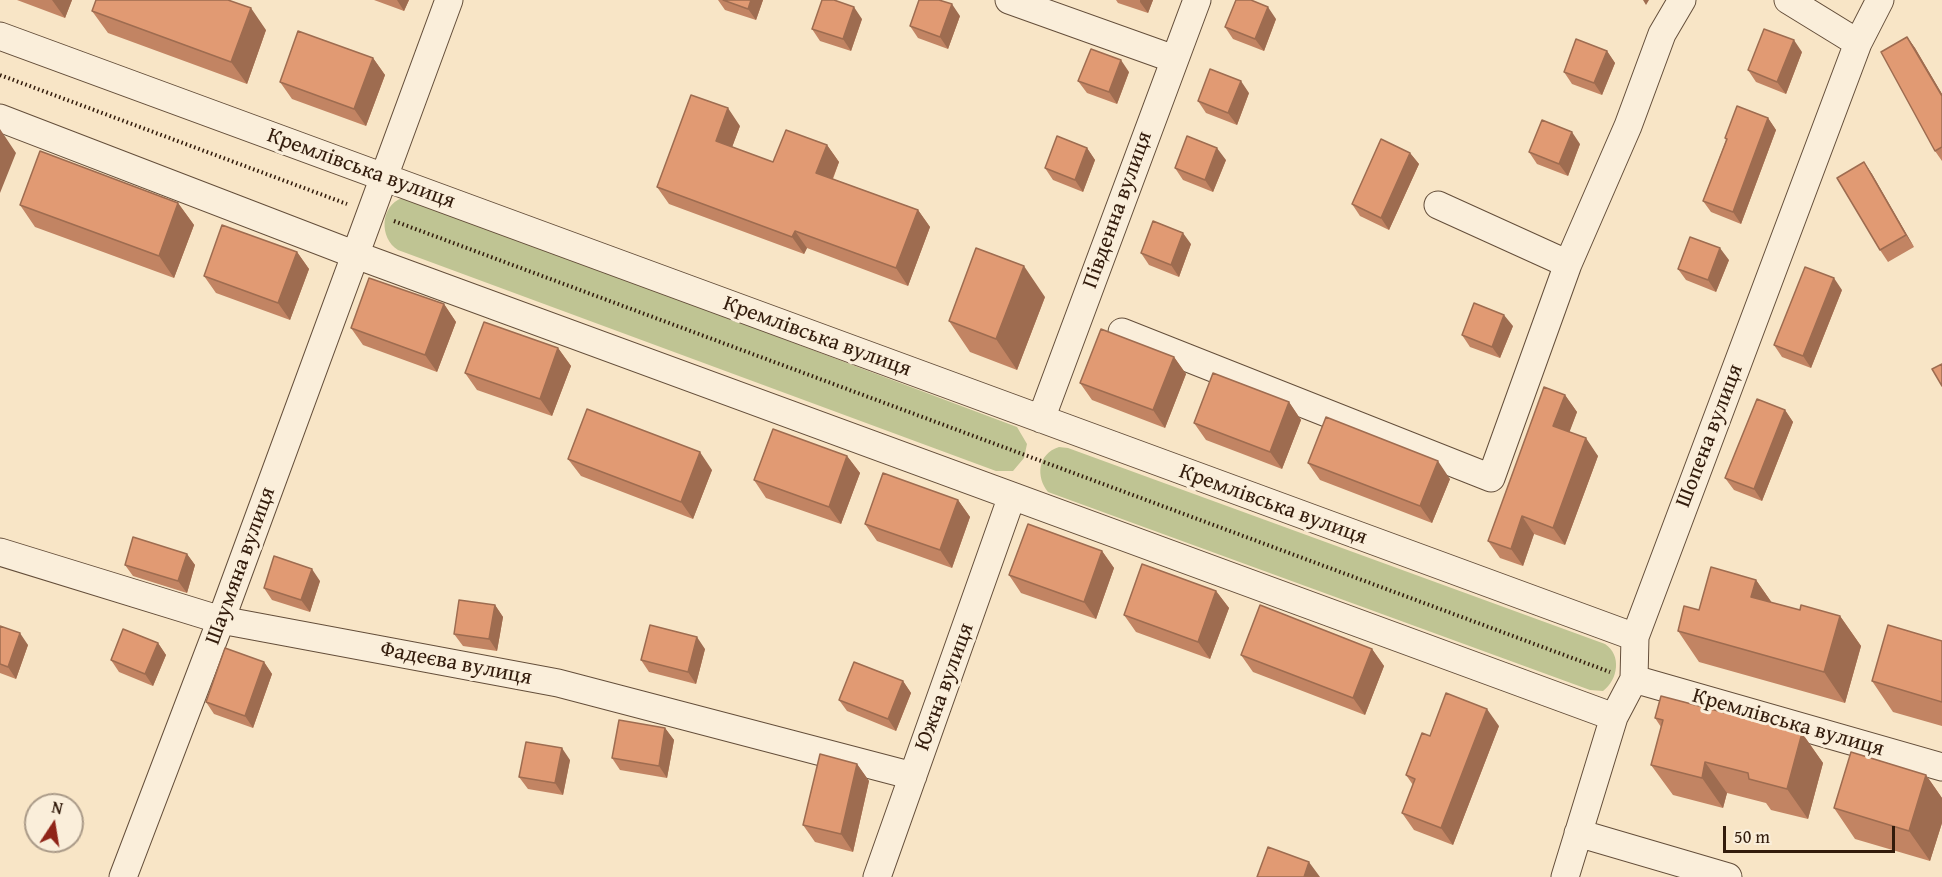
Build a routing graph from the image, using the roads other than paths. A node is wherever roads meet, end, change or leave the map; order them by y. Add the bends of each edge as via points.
1 (449, 0) edge
2 (1009, 0) edge
3 (1197, 0) edge
4 (1682, 0) edge
5 (1788, 0) edge
6 (1880, 0) edge
7 (0, 36) edge
8 (1858, 43) junction
9 (1174, 59) junction
10 (0, 118) edge
11 (384, 177) junction
12 (1438, 206) dead end
13 (356, 255) junction
14 (1568, 264) junction
15 (1122, 332) dead end
16 (1041, 419) junction
17 (1012, 496) junction
18 (0, 552) edge
19 (221, 620) junction
20 (1635, 637) junction
21 (1634, 679) junction
22 (1614, 717) junction
23 (1942, 767) edge
24 (913, 776) junction
25 (1578, 833) junction
26 (123, 877) edge
27 (877, 877) edge
28 (1564, 877) edge
29 (1728, 877) edge

1 - 11 street
2 - 9 street
3 - 9 street, Південна вулиця
4 - 14 street via 1662,34 1628,126
5 - 8 street
6 - 8 street, Шопена вулиця
7 - 11 street, Кремлівська вулиця
8 - 20 street, Шопена вулиця
9 - 16 street, Південна вулиця
10 - 13 street
11 - 13 street, Шаумяна вулиця
11 - 16 street, Кремлівська вулиця
12 - 14 street
13 - 17 street
13 - 19 street, Шаумяна вулиця
14 - 15 street via 1491,478
16 - 20 street, Кремлівська вулиця
17 - 22 street
17 - 24 street, Южна вулиця
18 - 19 street, Фадеєва вулиця
19 - 24 street, Фадеєва вулиця via 558,683
19 - 26 street, Шаумяна вулиця
20 - 21 street, Шопена вулиця
21 - 22 street, Шопена вулиця
21 - 23 street, Кремлівська вулиця
22 - 25 street, Шопена вулиця
24 - 27 street, Южна вулиця
25 - 28 street, Шопена вулиця
25 - 29 street

